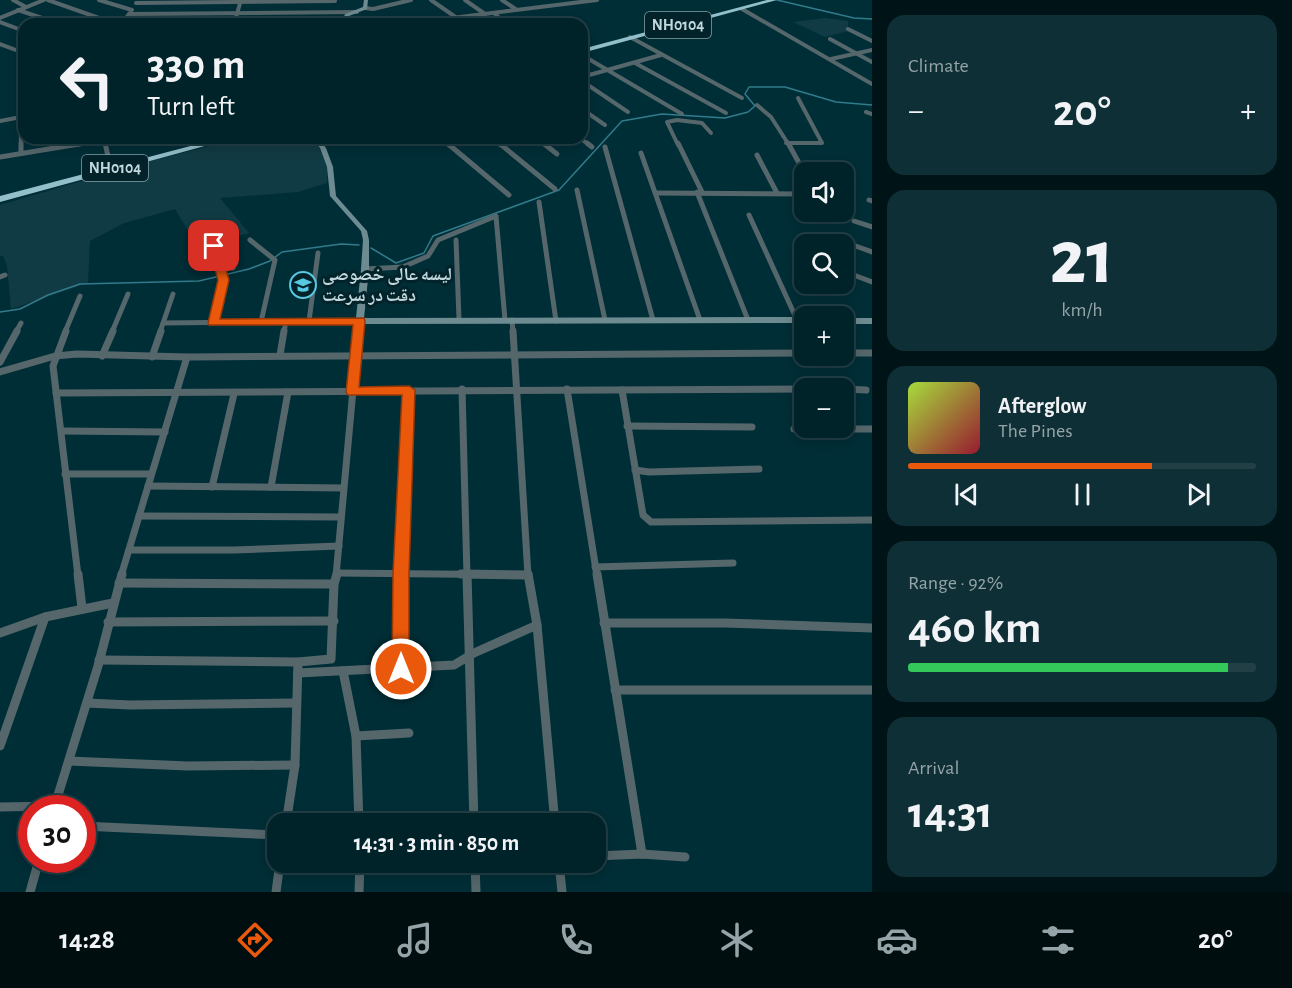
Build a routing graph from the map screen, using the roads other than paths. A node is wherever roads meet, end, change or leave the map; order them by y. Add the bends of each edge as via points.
1 (13, 0) edge
2 (46, 0) edge
3 (99, 0) edge
4 (335, 0) edge
5 (366, 0) edge
6 (411, 0) edge
7 (431, 0) edge
8 (465, 0) edge
9 (502, 0) edge
10 (537, 0) edge
11 (597, 0) edge
12 (759, 0) edge
13 (774, 0) edge
14 (137, 1) edge
15 (241, 1) edge
16 (574, 1) edge
17 (547, 6) junction
18 (26, 7) junction
19 (365, 8) junction
20 (742, 9) junction
21 (18, 10) junction
22 (517, 10) junction
23 (130, 12) junction
24 (333, 12) junction
25 (357, 12) junction
26 (494, 13) junction
27 (238, 14) junction
28 (485, 14) junction
29 (42, 18) edge
30 (98, 18) edge
31 (126, 18) edge
32 (236, 18) edge
33 (346, 18) edge
34 (457, 18) joint
35 (499, 18) edge
36 (0, 20) edge
37 (18, 28) edge
38 (848, 29) dead end
39 (630, 37) junction
40 (830, 39) dead end
41 (872, 41) edge
42 (0, 44) edge
43 (588, 44) edge
44 (872, 50) edge
45 (18, 51) edge
46 (588, 51) edge
47 (856, 54) junction
48 (661, 55) junction
49 (588, 57) edge
50 (831, 60) junction
51 (872, 62) edge
52 (635, 63) junction
53 (607, 70) junction
54 (588, 77) edge
55 (588, 83) edge
56 (872, 84) edge
57 (742, 98) dead end
58 (798, 99) dead end
59 (757, 105) dead end
60 (628, 112) dead end
61 (866, 112) dead end
62 (588, 113) edge
63 (726, 113) dead end
64 (682, 114) dead end
65 (872, 114) edge
66 (18, 118) edge
67 (0, 121) edge
68 (605, 125) dead end
69 (711, 133) dead end
70 (786, 143) junction
71 (21, 144) edge
72 (63, 144) edge
73 (78, 144) edge
74 (105, 144) edge
75 (197, 144) edge
76 (201, 144) edge
77 (320, 144) edge
78 (448, 144) edge
79 (499, 144) edge
80 (544, 144) edge
81 (588, 144) edge
82 (191, 146) junction
83 (63, 147) junction
84 (592, 147) dead end
85 (605, 147) dead end
86 (21, 153) junction
87 (641, 153) dead end
88 (557, 154) dead end
89 (758, 155) dead end
90 (0, 157) edge
91 (142, 159) junction
92 (798, 162) edge
93 (110, 165) junction
94 (32, 188) junction
95 (555, 189) dead end
96 (577, 190) dead end
97 (700, 192) junction
98 (657, 193) junction
99 (777, 193) junction
100 (794, 194) edge
101 (509, 195) dead end
102 (0, 197) edge
103 (538, 202) dead end
104 (749, 215) dead end
105 (854, 221) dead end
106 (872, 227) edge
107 (250, 240) dead end
108 (456, 240) dead end
109 (214, 246) dead end
110 (854, 246) edge
111 (872, 252) edge
112 (318, 253) dead end
113 (225, 259) junction
114 (233, 268) dead end
115 (365, 269) junction
116 (854, 275) edge
117 (872, 282) edge
118 (128, 294) dead end
119 (173, 294) dead end
120 (80, 296) dead end
121 (794, 308) edge
122 (459, 319) junction
123 (508, 320) junction
124 (605, 320) junction
125 (653, 320) junction
126 (700, 320) junction
127 (747, 320) junction
128 (794, 320) edge
129 (286, 321) junction
130 (309, 321) junction
131 (359, 321) junction
132 (556, 321) junction
133 (854, 321) edge
134 (872, 321) edge
135 (261, 322) junction
136 (21, 323) dead end
137 (163, 323) junction
138 (213, 323) junction
139 (854, 352) edge
140 (872, 352) edge
141 (794, 353) edge
142 (55, 356) junction
143 (102, 356) junction
144 (280, 356) junction
145 (152, 357) junction
146 (187, 357) junction
147 (356, 357) junction
148 (514, 357) junction
149 (0, 362) edge
150 (0, 372) edge
151 (462, 389) junction
152 (567, 389) junction
153 (794, 389) edge
154 (854, 389) edge
155 (409, 390) junction
156 (515, 390) junction
157 (622, 390) junction
158 (866, 390) dead end
159 (288, 392) junction
160 (353, 392) junction
161 (56, 393) junction
162 (176, 393) junction
163 (234, 394) junction
164 (627, 426) junction
165 (752, 427) dead end
166 (854, 429) edge
167 (872, 429) edge
168 (62, 431) junction
169 (165, 432) junction
170 (759, 469) dead end
171 (635, 470) junction
172 (65, 474) junction
173 (151, 474) junction
174 (148, 486) junction
175 (212, 487) junction
176 (271, 488) junction
177 (343, 488) junction
178 (139, 516) junction
179 (341, 517) junction
180 (872, 520) edge
181 (339, 546) junction
182 (129, 550) junction
183 (733, 563) dead end
184 (595, 567) junction
185 (337, 573) junction
186 (401, 574) junction
187 (466, 575) junction
188 (528, 575) junction
189 (119, 583) junction
190 (334, 584) junction
191 (113, 603) junction
192 (82, 608) junction
193 (45, 617) junction
194 (334, 621) junction
195 (108, 622) junction
196 (604, 624) junction
197 (537, 625) junction
198 (872, 628) edge
199 (0, 633) edge
200 (470, 653) junction
201 (99, 660) junction
202 (298, 662) junction
203 (401, 669) junction
204 (343, 671) junction
205 (298, 673) junction
206 (615, 690) junction
207 (872, 690) edge
208 (87, 703) junction
209 (296, 703) junction
210 (409, 733) dead end
211 (356, 736) junction
212 (0, 746) edge
213 (69, 761) junction
214 (295, 765) junction
215 (59, 795) edge
216 (0, 807) edge
217 (18, 807) edge
218 (288, 813) edge
219 (359, 813) edge
220 (474, 813) edge
221 (554, 813) edge
222 (96, 827) edge
223 (267, 834) edge
224 (642, 854) junction
225 (606, 856) edge
226 (685, 857) dead end
227 (35, 873) edge
228 (279, 873) edge
229 (360, 873) edge
230 (475, 873) edge
231 (560, 873) edge
232 (30, 892) edge
233 (276, 892) edge
234 (359, 892) edge
235 (476, 892) edge
236 (562, 892) edge

1 - 18 street
2 - 18 street
2 - 30 street
3 - 23 street
4 - 15 street
4 - 24 street
5 - 19 street
6 - 19 street
7 - 34 street
8 - 28 street
9 - 22 street
10 - 17 street
11 - 16 street
12 - 43 highway, NH0104
13 - 20 highway, NH0104
14 - 15 street
14 - 23 street
15 - 27 street
16 - 17 street
17 - 22 street
18 - 21 street
19 - 25 street
20 - 39 highway, NH0104
20 - 50 street
21 - 29 street
21 - 36 street
22 - 26 street
23 - 27 street
23 - 31 street
24 - 25 street
24 - 27 street
25 - 33 street
26 - 28 street
26 - 35 street
27 - 32 street
28 - 34 street
36 - 37 street
38 - 41 street
39 - 46 highway, NH0104
39 - 48 street
40 - 47 street
42 - 45 street
44 - 47 street
47 - 50 street
47 - 51 street
48 - 52 street
48 - 57 street
49 - 53 street
50 - 56 street
52 - 53 street
52 - 63 street
53 - 54 street
53 - 64 street
55 - 60 street
58 - 70 street via 822,143
59 - 70 street via 764,108
61 - 65 street
62 - 68 street
66 - 67 street
69 - 97 street via 702,123 667,122
70 - 92 street
71 - 86 street
72 - 83 street
73 - 83 street
74 - 93 street
75 - 82 highway, NH0104
76 - 82 highway, NH0104
77 - 115 street via 330,167 333,196 364,231
78 - 101 street
79 - 95 street
80 - 88 street
81 - 84 street
82 - 91 highway, NH0104
83 - 86 street
85 - 125 street
86 - 90 street
87 - 98 street
89 - 99 street
91 - 93 highway, NH0104
91 - 94 highway, NH0104
93 - 94 highway, NH0104
94 - 102 highway, NH0104
96 - 124 street
97 - 98 street
97 - 99 street
97 - 127 street
98 - 126 street
99 - 100 street
103 - 132 street
104 - 121 street
105 - 106 street
107 - 135 street via 272,257
108 - 122 street
109 - 113 street
110 - 111 street
112 - 130 street
113 - 114 street
113 - 138 street
115 - 123 street via 403,267 428,256 438,240 496,216
115 - 131 street
116 - 117 street
118 - 143 street
119 - 137 street
120 - 142 street
122 - 123 street
122 - 131 street
123 - 132 street
123 - 148 street
124 - 125 street
124 - 132 street
125 - 126 street
126 - 127 street
127 - 128 street
129 - 130 street
129 - 135 street
129 - 144 street
130 - 131 street
131 - 147 street
133 - 134 street
135 - 138 street
136 - 149 street
137 - 138 street
137 - 145 street
139 - 140 street
141 - 148 street
142 - 143 street
142 - 150 street
142 - 161 street
143 - 145 street
144 - 146 street
144 - 147 street
145 - 146 street
146 - 162 street
147 - 148 street
147 - 160 street
148 - 156 street
151 - 155 street
151 - 156 street
151 - 187 street
152 - 156 street
152 - 157 street
152 - 184 street
153 - 157 street
154 - 158 street
155 - 160 street
155 - 186 street
156 - 188 street
157 - 164 street
159 - 160 street
159 - 163 street
159 - 176 street
160 - 177 street
161 - 162 street
161 - 168 street
162 - 163 street
162 - 169 street
163 - 175 street
164 - 165 street
164 - 171 street
166 - 167 street
168 - 169 street
168 - 172 street
169 - 173 street
170 - 171 street
171 - 180 street via 643,515 651,522
172 - 173 street
172 - 192 street
173 - 174 street
174 - 175 street
174 - 178 street
175 - 176 street
176 - 177 street
177 - 179 street
178 - 179 street
178 - 182 street
179 - 181 street
181 - 182 street
181 - 185 street
182 - 189 street
183 - 184 street
184 - 196 street
185 - 186 street
185 - 190 street
186 - 187 street
186 - 203 street
187 - 188 street
187 - 200 street
188 - 197 street
189 - 190 street
189 - 191 street
190 - 194 street
191 - 192 street
191 - 195 street
192 - 193 street
193 - 199 street
193 - 212 street
194 - 195 street
194 - 202 street via 331,659
195 - 201 street
196 - 198 street
196 - 206 street
197 - 200 street
197 - 221 street
200 - 203 street via 454,665
200 - 220 street
201 - 202 street
201 - 208 street
202 - 205 street
203 - 204 street
204 - 205 street
204 - 211 street
205 - 209 street
206 - 207 street
206 - 224 street
208 - 209 street
208 - 213 street
209 - 214 street
210 - 211 street
211 - 219 street
213 - 214 street
213 - 215 street
214 - 218 street
216 - 217 street
222 - 223 street
224 - 225 street
224 - 226 street
227 - 232 street
228 - 233 street
229 - 234 street
230 - 235 street
231 - 236 street

